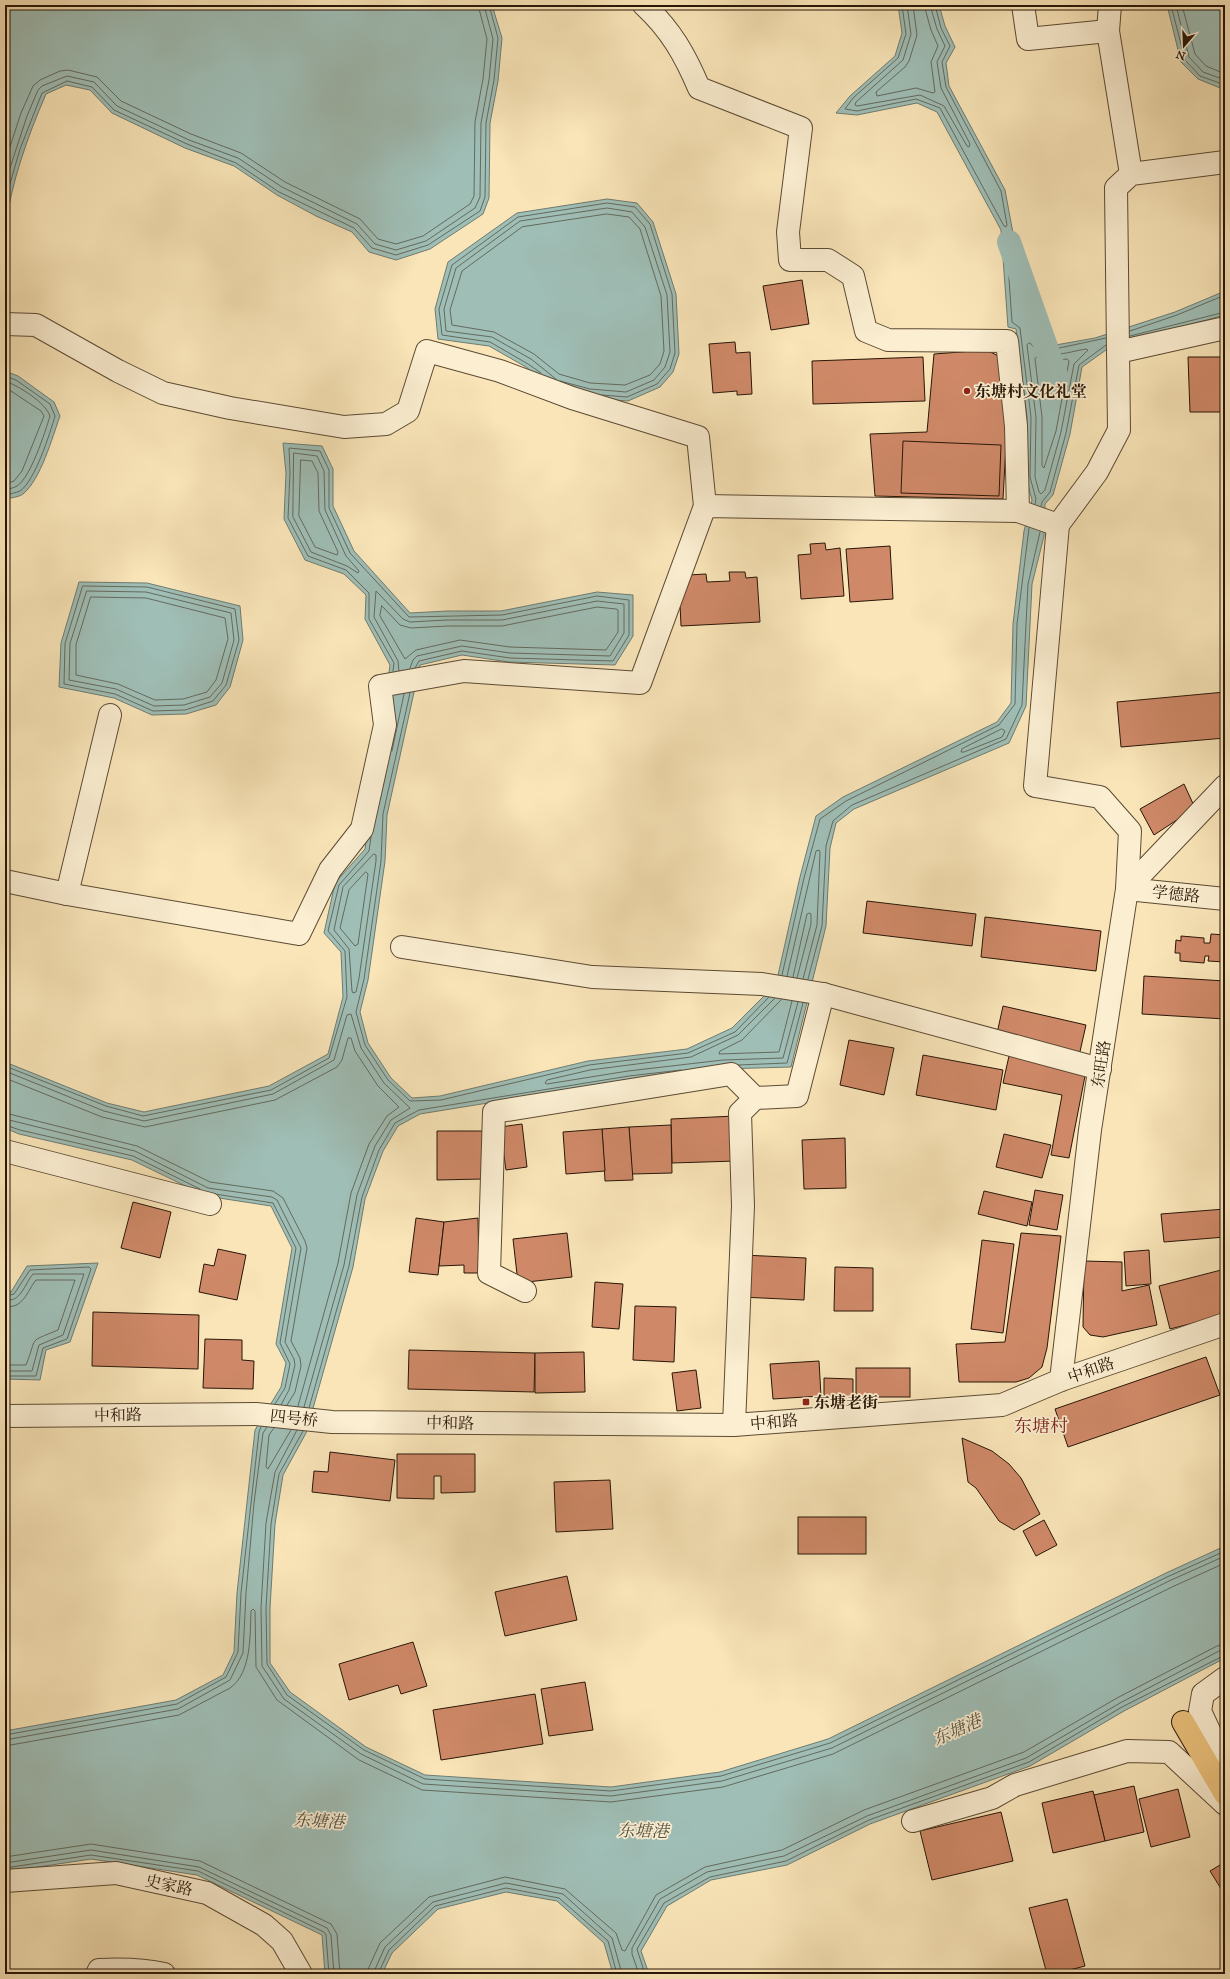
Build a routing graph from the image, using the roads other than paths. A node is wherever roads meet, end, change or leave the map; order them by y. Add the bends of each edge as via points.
1 (644, 5) edge
2 (1023, 5) edge
3 (1110, 5) edge
4 (1108, 31) junction
5 (1225, 162) edge
6 (1131, 174) junction
7 (5, 324) edge
8 (1225, 328) edge
9 (1118, 352) junction
10 (705, 506) junction
11 (1037, 518) junction
12 (110, 715) dead end
13 (1225, 786) edge
14 (5, 881) edge
15 (1127, 890) junction
16 (67, 894) junction
17 (1225, 899) edge
18 (402, 947) dead end
19 (823, 994) junction
20 (1100, 1069) junction
21 (755, 1098) junction
22 (5, 1152) edge
23 (210, 1204) dead end
24 (525, 1291) dead end
25 (1225, 1324) edge
26 (1061, 1380) junction
27 (256, 1414) joint
28 (5, 1416) edge
29 (332, 1422) joint
30 (734, 1425) junction
31 (1225, 1678) edge
32 (1183, 1722) dead end
33 (1225, 1765) edge
34 (1225, 1794) edge
35 (1225, 1804) edge
36 (913, 1821) dead end
37 (5, 1881) edge
38 (97, 1974) edge
39 (164, 1974) edge
40 (301, 1974) edge

1 - 11 street via 659,18 685,55 699,88 801,128 788,232 790,260 828,260 853,276 866,331 888,340 1007,341 1016,426
2 - 4 street via 1028,39
3 - 4 street
4 - 6 street
5 - 6 street
6 - 9 street via 1116,188
7 - 10 street via 36,325 163,393 230,408 344,427 386,424 408,411 427,351 500,371 572,398 698,437
8 - 9 street
9 - 11 street via 1119,430 1097,472
10 - 11 street
10 - 16 street via 640,683 464,671 380,686 385,725 362,829 330,870 299,934
11 - 15 street, 东旺路 via 1035,786 1100,797 1130,831
12 - 16 street
13 - 15 street
14 - 16 street
15 - 17 street, 学德路
15 - 20 street, 东旺路
18 - 19 street via 592,976 762,984
19 - 20 street
19 - 21 street via 797,1096
20 - 26 street, 东旺路 via 1090,1130
21 - 24 street via 731,1074 494,1112 489,1273
21 - 30 street via 740,1113 743,1206
22 - 23 street
25 - 26 street, 中和路
26 - 30 street, 中和路 via 1002,1404
27 - 28 street, 中和路
27 - 29 street, 四号桥
29 - 30 street, 中和路
31 - 33 street via 1203,1694 1200,1711
32 - 34 main road
35 - 36 street via 1169,1752 1127,1751 1015,1785 992,1798
37 - 40 street, 史家路 via 116,1873 207,1893 264,1925 282,1941
38 - 39 street via 99,1970 116,1969 146,1970

